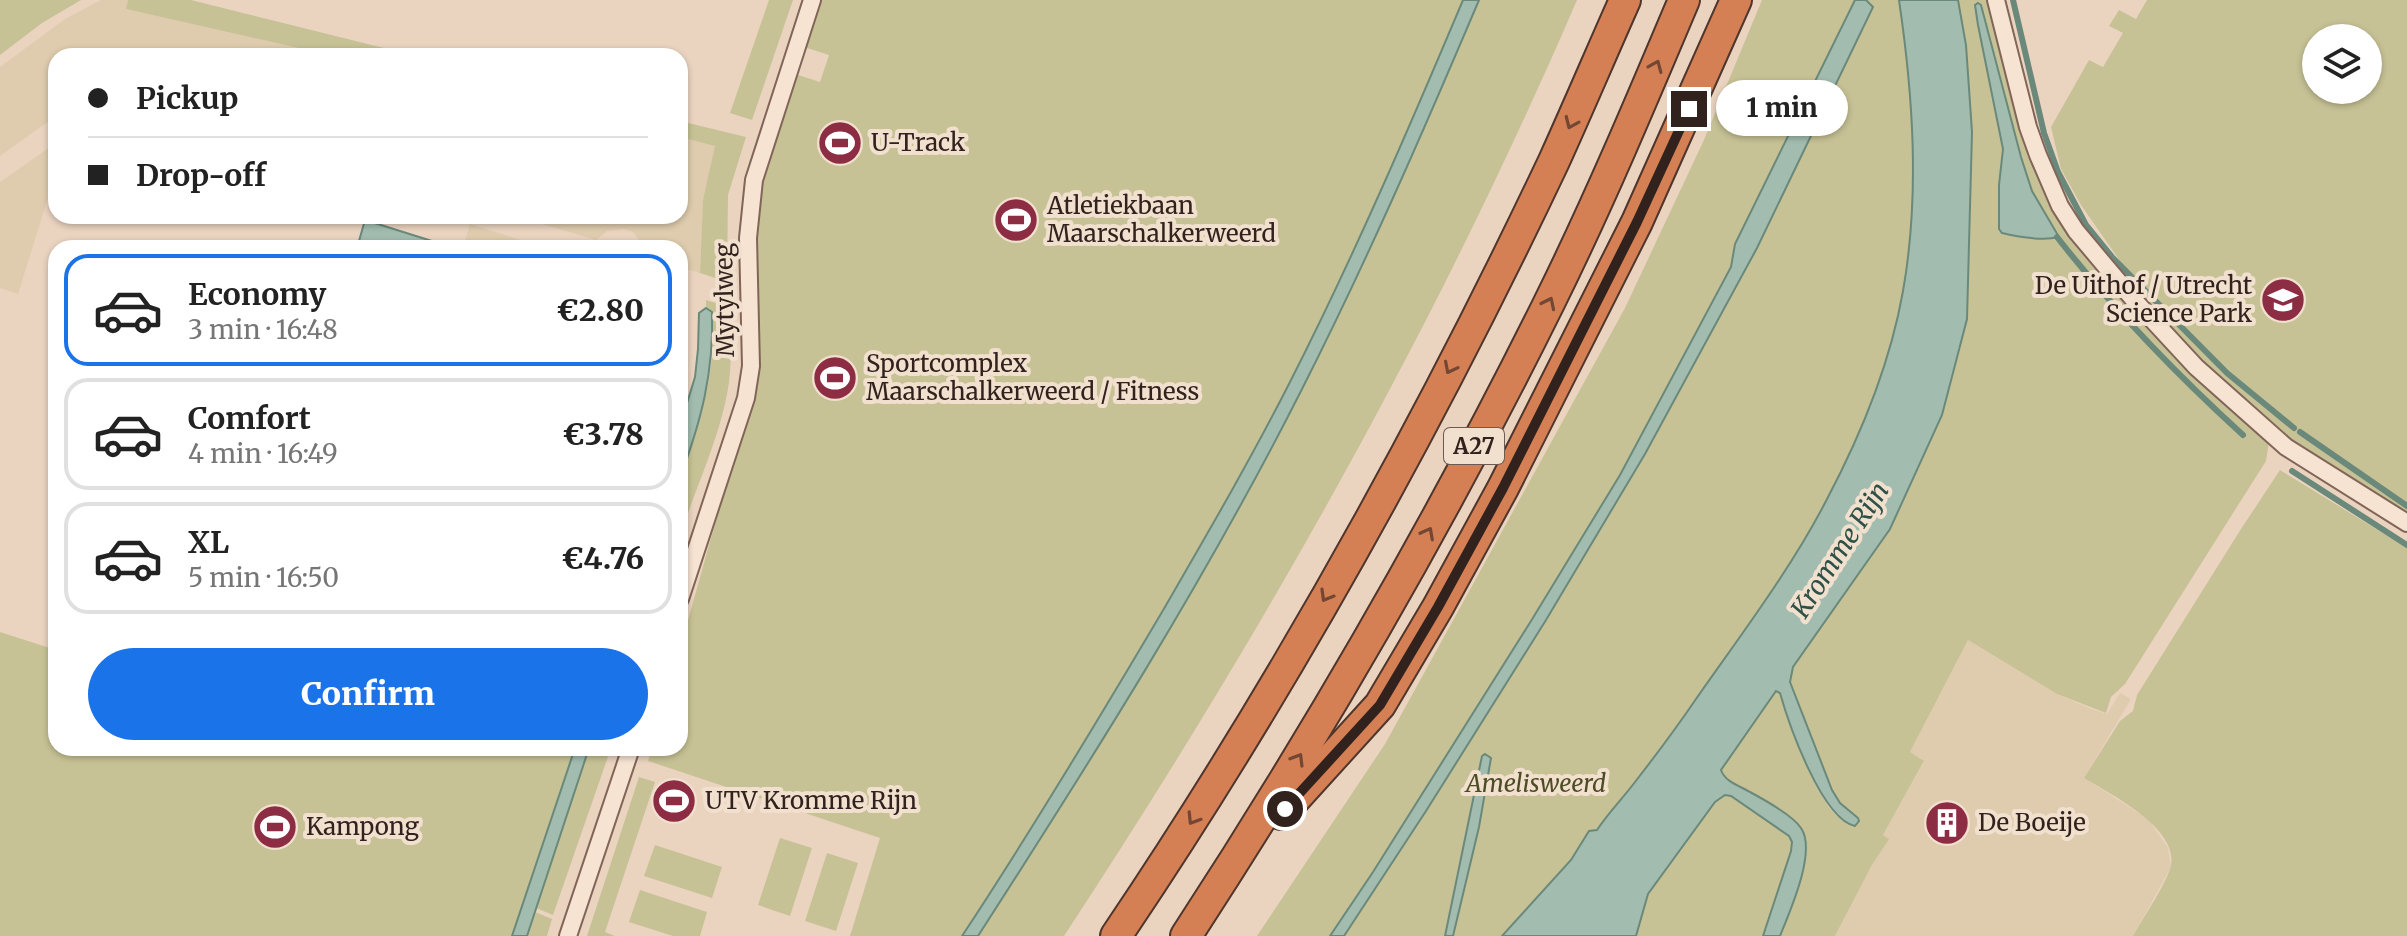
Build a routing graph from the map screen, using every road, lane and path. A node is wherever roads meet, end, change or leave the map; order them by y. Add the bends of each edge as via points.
1 (812, 0) edge
2 (1625, 0) edge
3 (1684, 0) edge
4 (1736, 0) edge
5 (1996, 0) edge
6 (2407, 523) edge
7 (688, 575) edge
8 (628, 756) edge
9 (1227, 872) junction
10 (568, 936) edge
11 (1116, 936) edge
12 (1186, 936) edge

1 - 7 street, Mytylweg via 752,190 751,366 746,398
2 -> 11 highway, A27 via 1486,298 1348,559 1257,716
9 -> 3 highway, A27 via 1381,620 1549,303
4 - 9 highway, A27 via 1637,222 1438,607 1380,705
5 - 6 street via 2028,127 2060,206 2076,231 2196,367 2286,447
8 - 10 street
9 - 12 highway, A27

